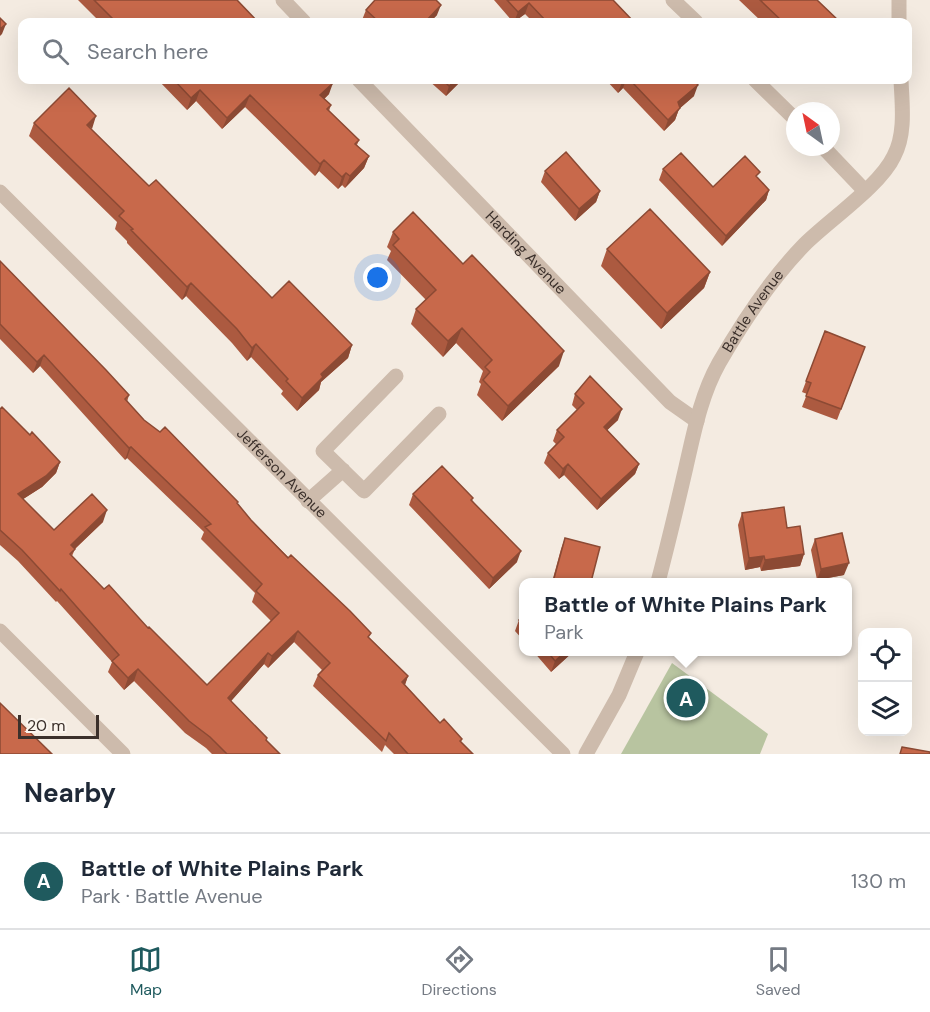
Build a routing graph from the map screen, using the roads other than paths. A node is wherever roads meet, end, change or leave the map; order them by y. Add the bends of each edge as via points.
1 (283, 0) edge
2 (673, 0) edge
3 (899, 0) edge
4 (300, 18) edge
5 (692, 18) edge
6 (899, 18) edge
7 (363, 84) edge
8 (759, 84) edge
9 (901, 84) edge
10 (786, 109) edge
11 (832, 156) edge
12 (865, 191) junction
13 (0, 192) edge
14 (396, 376) dead end
15 (439, 414) dead end
16 (697, 421) junction
17 (343, 471) junction
18 (308, 501) junction
19 (659, 578) edge
20 (0, 631) edge
21 (635, 656) edge
22 (123, 754) edge
23 (563, 754) edge
24 (586, 754) edge

1 - 4 street
2 - 5 street
3 - 6 street
7 - 16 street, Harding Avenue via 670,402
8 - 10 street
9 - 12 street, Battle Avenue via 900,140 890,164
11 - 12 street
12 - 16 street, Battle Avenue via 803,246 754,309 719,363
13 - 18 street, Jefferson Avenue
14 - 17 street via 323,451
15 - 17 street via 364,491
16 - 19 street, Battle Avenue
17 - 18 street
18 - 23 street, Jefferson Avenue
20 - 22 street
21 - 24 street via 619,695

